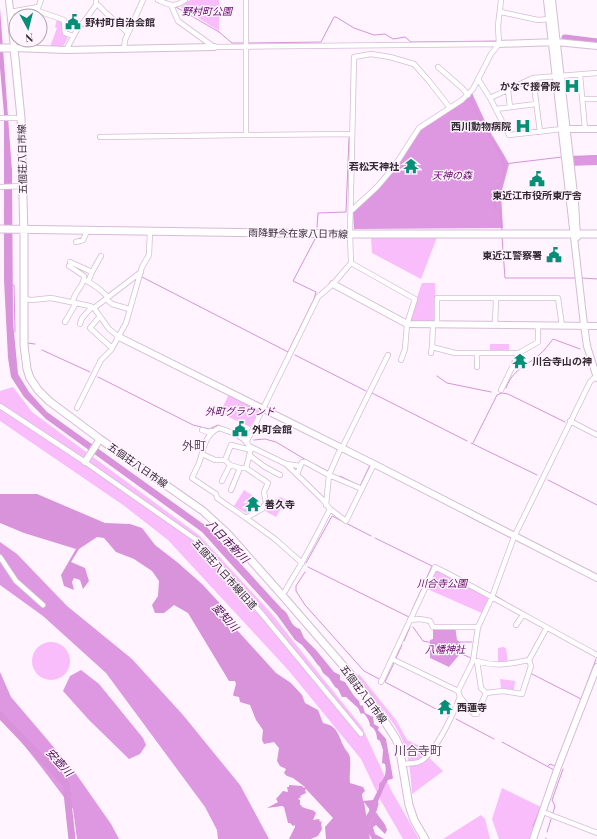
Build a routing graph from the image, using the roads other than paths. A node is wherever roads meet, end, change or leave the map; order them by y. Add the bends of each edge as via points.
1 (142, 0) edge
2 (158, 0) edge
3 (185, 0) edge
4 (246, 0) edge
5 (501, 0) edge
6 (547, 0) edge
7 (552, 0) edge
8 (96, 2) edge
9 (171, 6) junction
10 (501, 12) junction
11 (48, 13) edge
12 (549, 19) junction
13 (128, 33) junction
14 (73, 36) junction
15 (554, 42) junction
16 (499, 44) junction
17 (246, 46) junction
18 (597, 46) edge
19 (214, 47) junction
20 (14, 48) joint
21 (124, 49) junction
22 (66, 50) junction
23 (438, 67) dead end
24 (597, 74) edge
25 (580, 75) junction
26 (558, 76) junction
27 (478, 78) junction
28 (533, 78) junction
29 (508, 90) junction
30 (468, 95) junction
31 (490, 98) junction
32 (582, 99) junction
33 (597, 99) edge
34 (536, 104) junction
35 (510, 107) junction
36 (450, 108) junction
37 (496, 109) junction
38 (0, 118) edge
39 (21, 118) junction
40 (564, 129) junction
41 (585, 129) junction
42 (597, 129) edge
43 (540, 132) junction
44 (352, 134) junction
45 (246, 135) junction
46 (100, 137) dead end
47 (23, 186) junction
48 (0, 188) edge
49 (351, 211) junction
50 (22, 228) junction
51 (0, 229) edge
52 (88, 229) junction
53 (150, 231) junction
54 (350, 234) junction
55 (575, 234) junction
56 (597, 234) edge
57 (76, 242) dead end
58 (101, 256) dead end
59 (351, 263) junction
60 (92, 272) junction
61 (141, 272) junction
62 (86, 281) junction
63 (333, 284) junction
64 (107, 298) junction
65 (496, 298) junction
66 (24, 299) junction
67 (74, 302) junction
68 (93, 308) junction
69 (129, 309) junction
70 (100, 316) junction
71 (65, 322) dead end
72 (80, 324) dead end
73 (407, 324) junction
74 (435, 325) junction
75 (495, 325) junction
76 (538, 325) junction
77 (586, 325) junction
78 (562, 326) junction
79 (597, 326) edge
80 (119, 337) junction
81 (432, 347) junction
82 (112, 348) junction
83 (431, 353) dead end
84 (477, 353) junction
85 (519, 353) junction
86 (388, 355) dead end
87 (401, 360) dead end
88 (597, 366) edge
89 (477, 367) dead end
90 (597, 377) edge
91 (501, 390) dead end
92 (0, 406) edge
93 (77, 408) dead end
94 (263, 409) junction
95 (570, 421) junction
96 (202, 430) dead end
97 (212, 431) junction
98 (597, 434) edge
99 (99, 440) junction
100 (246, 441) junction
101 (342, 448) junction
102 (250, 451) junction
103 (202, 454) junction
104 (225, 460) junction
105 (86, 461) junction
106 (230, 464) junction
107 (286, 464) junction
108 (374, 464) junction
109 (300, 466) junction
110 (240, 468) junction
111 (246, 468) junction
112 (297, 474) junction
113 (280, 475) dead end
114 (329, 475) junction
115 (222, 481) dead end
116 (362, 489) junction
117 (230, 490) dead end
118 (326, 505) junction
119 (330, 510) junction
120 (246, 518) junction
121 (514, 536) junction
122 (0, 557) edge
123 (302, 563) junction
124 (597, 578) edge
125 (282, 595) junction
126 (492, 597) junction
127 (43, 605) dead end
128 (523, 615) junction
129 (410, 620) junction
130 (516, 624) dead end
131 (478, 627) junction
132 (546, 629) junction
133 (597, 656) edge
134 (392, 659) junction
135 (529, 660) junction
136 (475, 661) junction
137 (597, 667) edge
138 (381, 682) dead end
139 (458, 691) junction
140 (486, 693) junction
141 (460, 697) junction
142 (361, 734) dead end
143 (402, 764) junction
144 (542, 812) junction
145 (597, 834) edge
146 (425, 839) edge
147 (533, 839) edge

1 - 13 street
2 - 9 street
3 - 9 street
4 - 17 street
5 - 10 street
6 - 12 street
7 - 15 street
8 - 13 street
8 - 14 street via 84,24 79,26
9 - 19 street via 178,21
10 - 12 street via 538,20
10 - 16 street via 498,26
11 - 14 street via 64,20 64,33
12 - 15 street
13 - 21 street via 124,40
14 - 22 street
15 - 16 street
15 - 18 street
15 - 26 street
16 - 17 street
16 - 27 street
17 - 19 street
17 - 45 street
19 - 21 street
20 - 22 street
20 - 39 main road, 五個荘八日市線
21 - 22 street
23 - 30 street
24 - 25 street
25 - 26 street
25 - 32 street
26 - 28 street
26 - 40 street
27 - 30 street
27 - 31 street
28 - 29 street
28 - 34 street
29 - 31 street
29 - 35 street
30 - 36 street
31 - 37 street
32 - 33 street
32 - 41 street
34 - 35 street
34 - 43 street
35 - 37 street
36 - 44 street via 414,64 371,54 354,57
36 - 49 street via 419,128 377,188
37 - 43 street via 509,135
38 - 39 street
39 - 47 main road, 五個荘八日市線
40 - 41 street
40 - 43 street
40 - 55 street
41 - 42 street
44 - 45 street
44 - 49 street
45 - 46 street
47 - 48 street
47 - 50 main road, 五個荘八日市線
49 - 54 street
50 - 51 main road, 雨降野今在家八日市線
50 - 52 main road, 雨降野今在家八日市線
50 - 66 main road, 五個荘八日市線
52 - 53 main road, 雨降野今在家八日市線
52 - 57 street via 83,240
53 - 54 main road, 雨降野今在家八日市線
53 - 61 street via 150,256
54 - 55 main road, 雨降野今在家八日市線
54 - 59 street
55 - 56 main road, 雨降野今在家八日市線
55 - 77 street
58 - 60 street
59 - 63 street
59 - 73 street via 415,299
60 - 62 street
60 - 62 street via 70,264
61 - 64 street
61 - 69 street
62 - 64 street
62 - 67 street via 73,298
63 - 73 street
63 - 94 street via 318,297
64 - 68 street
64 - 69 street via 112,304
65 - 74 street via 437,298
65 - 75 street
65 - 78 street via 558,298
66 - 67 street via 51,298
66 - 99 main road, 五個荘八日市線 via 24,357 30,378 49,401
67 - 68 street
67 - 71 street
68 - 70 street
68 - 72 street via 82,318
69 - 80 street
70 - 80 street via 109,329
70 - 82 street via 90,328
73 - 74 street
73 - 87 street via 405,349
74 - 75 street
74 - 81 street
75 - 76 street
76 - 78 street
76 - 85 street via 538,342
77 - 78 street
77 - 79 street
77 - 88 street
77 - 90 street via 587,346
80 - 82 street
80 - 94 street
81 - 83 street
81 - 84 street via 455,353
82 - 93 street via 101,360
84 - 85 street
84 - 89 street
85 - 91 street
86 - 101 street
90 - 95 street via 592,378
92 - 105 street, 五個荘八日市線旧道
94 - 100 street
94 - 101 street
95 - 98 street
95 - 121 street
96 - 97 street
97 - 100 street via 219,428
97 - 103 street via 203,444
99 - 105 street
99 - 125 main road, 五個荘八日市線 via 135,462 217,522
100 - 102 street
101 - 108 street
101 - 114 street
102 - 104 street via 231,445
102 - 107 street
102 - 111 street
102 - 113 street via 265,467
103 - 104 street via 215,460
103 - 120 street via 192,478
104 - 106 street
105 - 142 street, 五個荘八日市線旧道 via 198,541
106 - 110 street
106 - 115 street
107 - 109 street
107 - 112 street
108 - 116 street
108 - 121 street
109 - 112 street
109 - 114 street via 302,462 306,462
110 - 111 street
110 - 117 street
111 - 120 street via 268,483 264,492 266,503 262,509
112 - 118 street
114 - 116 street
114 - 118 street
116 - 119 street via 346,521
118 - 119 street
119 - 123 street
120 - 123 street
121 - 124 street
121 - 126 street
122 - 127 street via 22,587
123 - 125 street
125 - 143 main road, 五個荘八日市線 via 353,677 382,717 396,739
126 - 128 street
126 - 129 street via 435,566
126 - 131 street
128 - 130 street
128 - 132 street
129 - 131 street via 430,621 433,627
129 - 134 street
131 - 136 street
132 - 133 street
132 - 135 street
134 - 138 street
134 - 139 street
135 - 136 street via 496,666
135 - 140 street via 531,666 522,694 503,691
136 - 139 street
136 - 140 street via 481,688
137 - 144 street
139 - 141 street
140 - 141 street via 477,714 474,714
141 - 143 street via 450,722 432,750 420,762
143 - 146 main road, 五個荘八日市線 via 408,805
144 - 145 street
144 - 147 street

